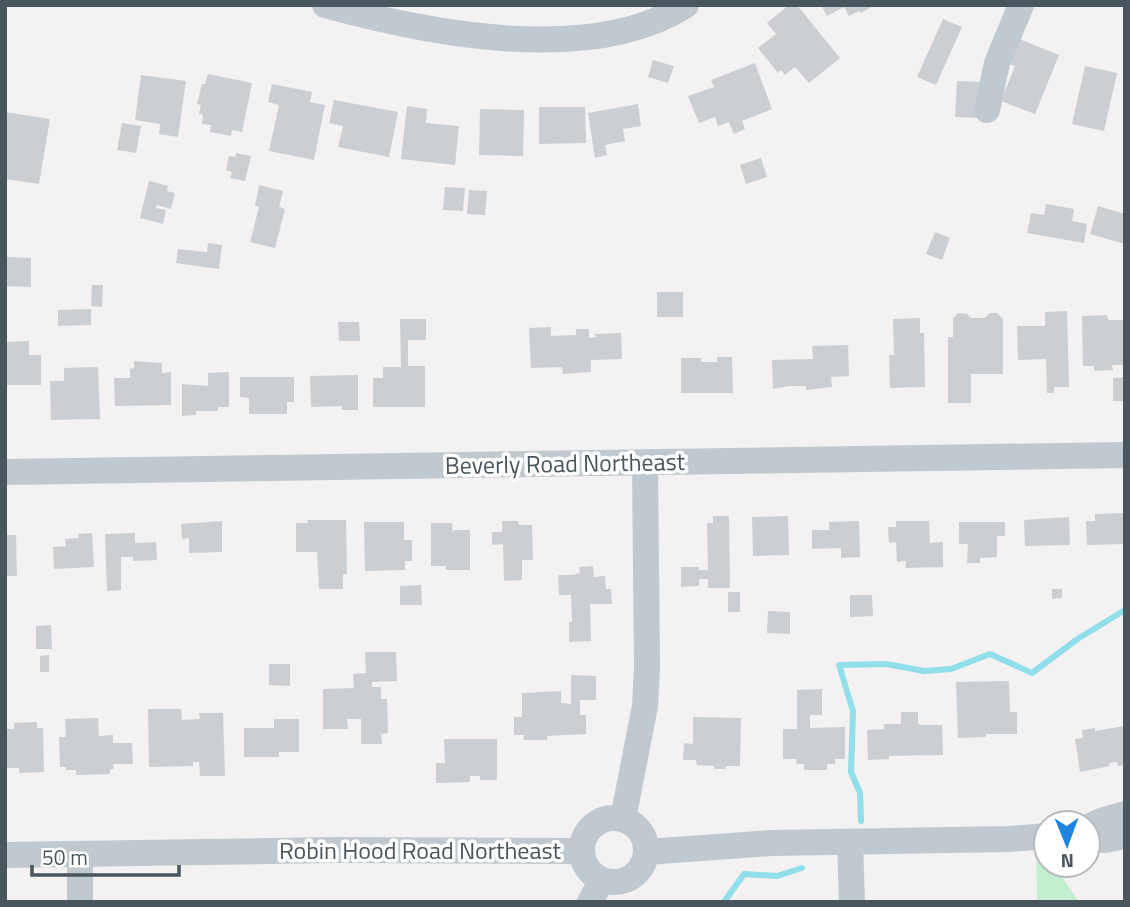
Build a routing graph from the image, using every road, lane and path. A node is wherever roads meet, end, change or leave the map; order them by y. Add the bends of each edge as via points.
1 (325, 5) edge
2 (685, 5) edge
3 (1021, 5) edge
4 (987, 110) dead end
5 (1125, 455) edge
6 (645, 463) junction
7 (5, 472) edge
8 (1125, 814) edge
9 (623, 819) junction
10 (1102, 821) edge
11 (1125, 836) edge
12 (1032, 837) edge
13 (1102, 839) edge
14 (850, 842) junction
15 (582, 851) junction
16 (647, 852) junction
17 (80, 854) junction
18 (5, 855) edge
19 (596, 891) edge
20 (80, 902) edge
21 (852, 902) edge

1 - 2 street via 443,32 552,38 606,36 642,28
3 - 4 street via 997,63
5 - 6 street, Beverly Road Northeast
6 - 7 street, Beverly Road Northeast
6 - 9 street via 645,706
8 - 10 street
9 - 15 street via 606,820 591,828
9 - 16 street via 640,831
11 - 13 street
12 - 14 street
14 - 16 street
14 - 21 street
15 - 17 street, Robin Hood Road Northeast
15 - 19 street
16 - 19 street via 635,874
17 - 18 street, Robin Hood Road Northeast
17 - 20 street

